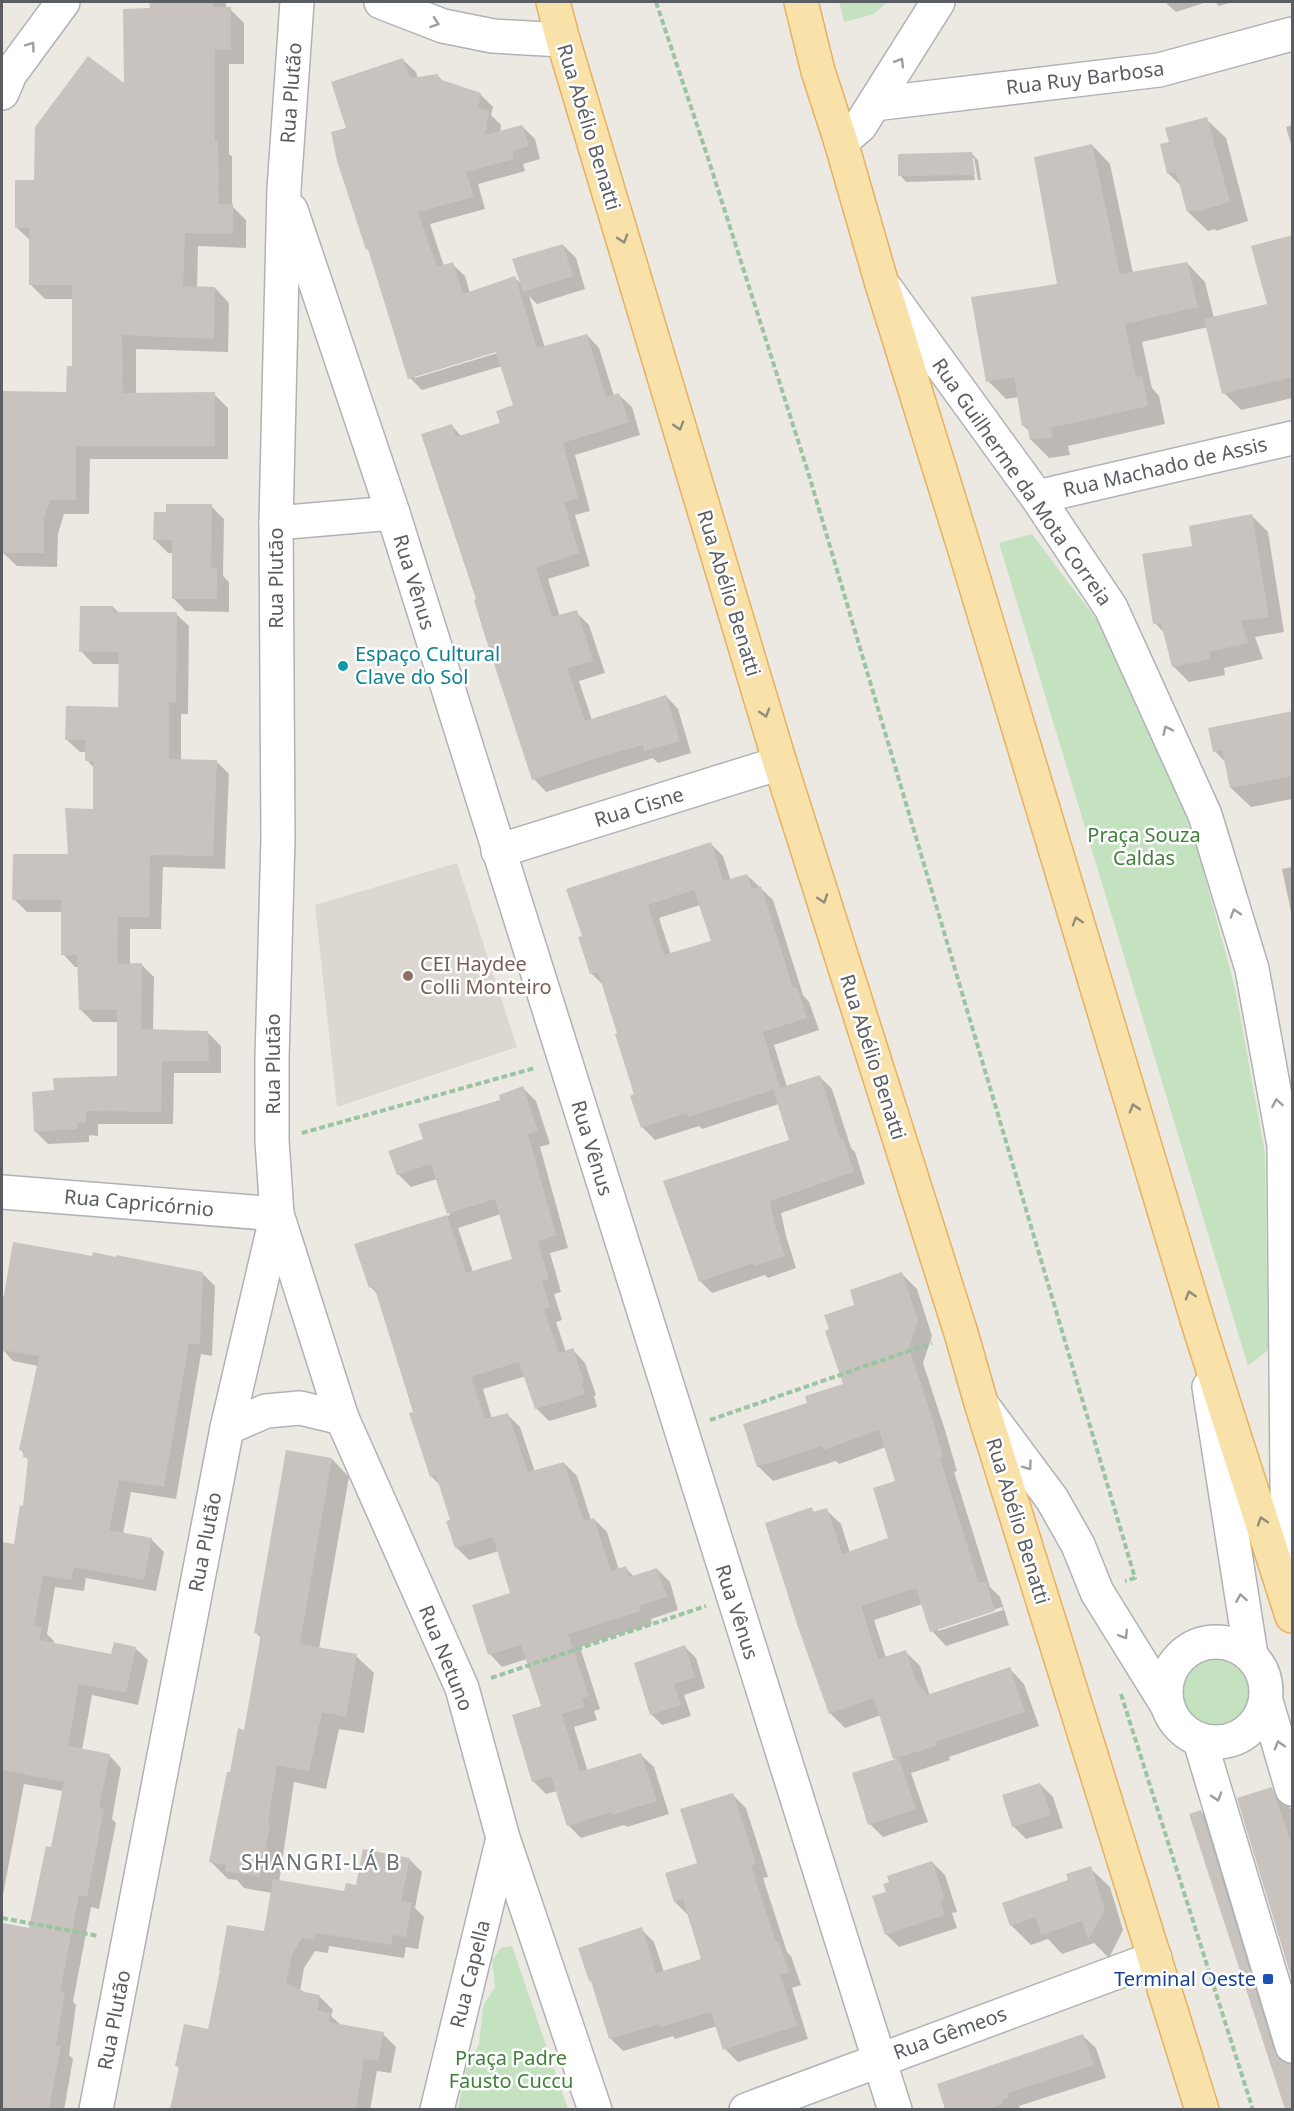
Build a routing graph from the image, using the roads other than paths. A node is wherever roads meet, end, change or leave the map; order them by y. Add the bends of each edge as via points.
1 (63, 2) edge
2 (297, 2) edge
3 (381, 2) edge
4 (553, 2) edge
5 (801, 2) edge
6 (938, 2) edge
7 (1293, 34) edge
8 (563, 40) junction
9 (2, 93) edge
10 (874, 104) junction
11 (841, 142) junction
12 (284, 189) junction
13 (882, 284) junction
14 (1293, 438) edge
15 (1037, 496) junction
16 (393, 513) junction
17 (276, 523) junction
18 (780, 763) junction
19 (498, 851) junction
20 (2, 1192) edge
21 (276, 1214) junction
22 (1200, 1329) junction
23 (981, 1402) junction
24 (342, 1418) junction
25 (227, 1428) junction
26 (1290, 1609) edge
27 (1251, 1655) junction
28 (1266, 1701) junction
29 (1167, 1705) junction
30 (1200, 1741) junction
31 (1293, 1789) edge
32 (503, 1838) junction
33 (1155, 1958) junction
34 (1293, 2046) edge
35 (879, 2060) junction
36 (96, 2109) edge
37 (437, 2109) edge
38 (596, 2109) edge
39 (746, 2109) edge
40 (895, 2109) edge
41 (1202, 2109) edge

9 -> 1 street via 10,74
2 - 12 street, Rua Plutão
3 -> 8 street via 443,26 493,36
4 - 8 main road, Rua Abélio Benatti
5 - 11 main road
10 -> 6 street
7 - 10 street, Rua Ruy Barbosa via 1159,70
8 -> 18 main road, Rua Abélio Benatti
10 - 11 street via 860,126
11 - 13 main road
12 - 16 street, Rua Vênus
12 - 17 street, Rua Plutão
13 - 15 street, Rua Guilherme da Mota Correia
22 -> 13 main road
14 - 15 street, Rua Machado de Assis
26 -> 15 street, Rua Guilherme da Mota Correia via 1284,1145 1252,969 1205,815 1111,608
16 - 17 street
16 - 19 street, Rua Vênus
17 - 21 street, Rua Plutão via 278,838 272,1058
18 - 19 street, Rua Cisne
18 -> 23 main road, Rua Abélio Benatti
19 - 35 street, Rua Vênus
20 - 21 street, Rua Capricórnio
21 - 24 street, Rua Netuno
21 - 25 street, Rua Plutão
26 -> 22 main road
27 -> 22 street
23 -> 29 street via 1052,1499 1078,1545 1096,1592
23 - 33 main road, Rua Abélio Benatti
24 - 25 street via 288,1409 266,1411
24 - 32 street, Rua Netuno via 462,1688
25 - 36 street, Rua Plutão
27 - 28 street via 1261,1668
27 - 29 street via 1221,1642 1206,1642 1190,1649 1170,1673
28 - 30 street via 1261,1718 1250,1731 1234,1740
31 -> 28 street
29 - 30 street via 1185,1732
30 -> 34 street
32 - 37 street, Rua Capella
32 - 38 street, Rua Netuno
33 - 35 street, Rua Gêmeos
33 - 41 main road, Rua Abélio Benatti
35 - 39 street, Rua Gêmeos
35 - 40 street, Rua Vênus

